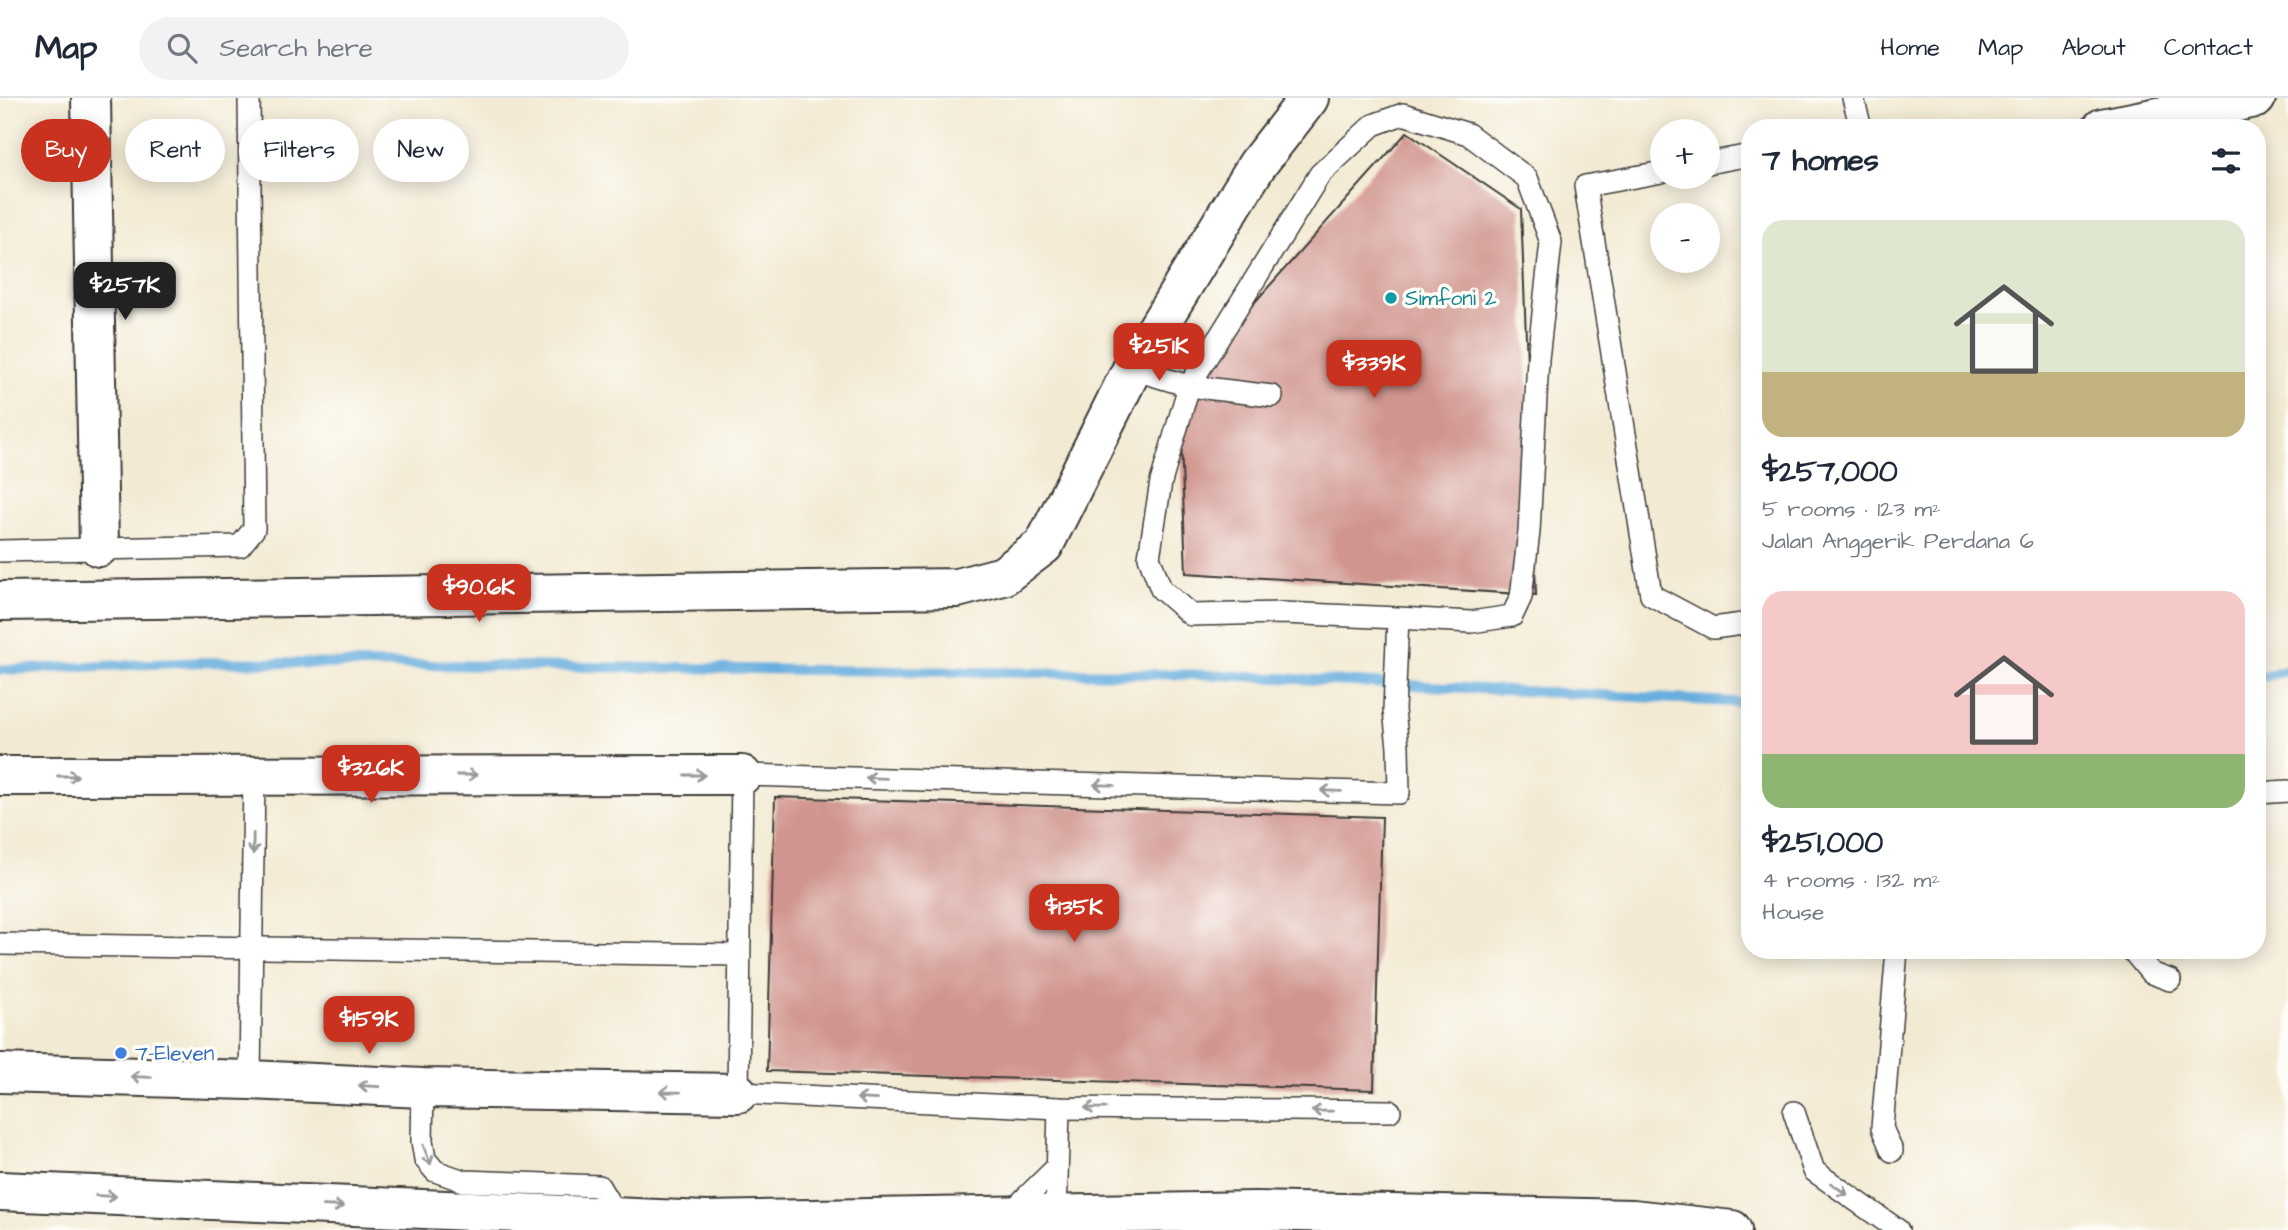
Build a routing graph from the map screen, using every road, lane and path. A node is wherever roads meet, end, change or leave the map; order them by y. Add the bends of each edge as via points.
1 (91, 98) edge
2 (249, 98) edge
3 (1309, 98) edge
4 (1853, 98) edge
5 (2256, 98) edge
6 (1859, 119) edge
7 (2170, 119) edge
8 (1741, 157) edge
9 (1720, 161) edge
10 (1650, 174) edge
11 (1132, 369) junction
12 (1189, 386) junction
13 (1272, 396) dead end
14 (99, 547) junction
15 (0, 551) edge
16 (0, 601) edge
17 (1398, 618) junction
18 (1741, 624) edge
19 (254, 775) junction
20 (742, 775) junction
21 (0, 776) edge
22 (2288, 790) edge
23 (2266, 792) edge
24 (0, 943) edge
25 (252, 947) junction
26 (739, 955) junction
27 (1896, 959) edge
28 (2139, 959) edge
29 (2170, 980) dead end
30 (0, 1073) edge
31 (250, 1080) junction
32 (423, 1088) junction
33 (738, 1093) junction
34 (1059, 1108) junction
35 (1390, 1111) dead end
36 (1794, 1112) dead end
37 (1892, 1152) dead end
38 (1057, 1167) junction
39 (0, 1191) edge
40 (1006, 1217) junction
41 (599, 1222) edge
42 (1058, 1223) edge
43 (699, 1226) edge
44 (1732, 1230) edge
45 (1898, 1230) edge

1 - 14 street
2 - 14 lane via 254,528 240,546
3 - 11 street via 1257,164
4 - 6 lane
5 - 7 street
8 - 9 lane
10 - 18 lane via 1585,186 1651,595 1713,628
11 - 12 lane
11 - 16 street via 1044,545 1003,576 957,588
12 - 13 lane
12 - 17 lane via 1161,482 1149,557 1161,589 1191,615
12 - 17 lane via 1320,174 1373,125 1403,114 1468,134 1527,178 1550,242 1521,597 1511,616 1471,622
14 - 15 lane
17 -> 20 lane via 1394,710 1399,793
19 -> 20 street
21 -> 19 street
19 -> 25 lane
20 - 26 lane
22 - 23 lane
24 - 25 lane
25 - 26 lane
25 - 31 lane
26 - 33 lane
27 - 37 lane via 1882,1128
28 - 29 lane via 2151,973
31 -> 30 street
32 -> 31 street
33 -> 32 street
32 -> 41 lane via 422,1141 425,1158 435,1171 464,1181 599,1186
34 -> 33 lane
35 -> 34 lane
34 - 38 lane
36 -> 45 lane via 1814,1171
38 - 40 lane
38 - 42 lane
39 -> 41 street
40 - 42 street
40 - 43 street
41 - 43 street
42 - 44 street via 1254,1211 1633,1219

